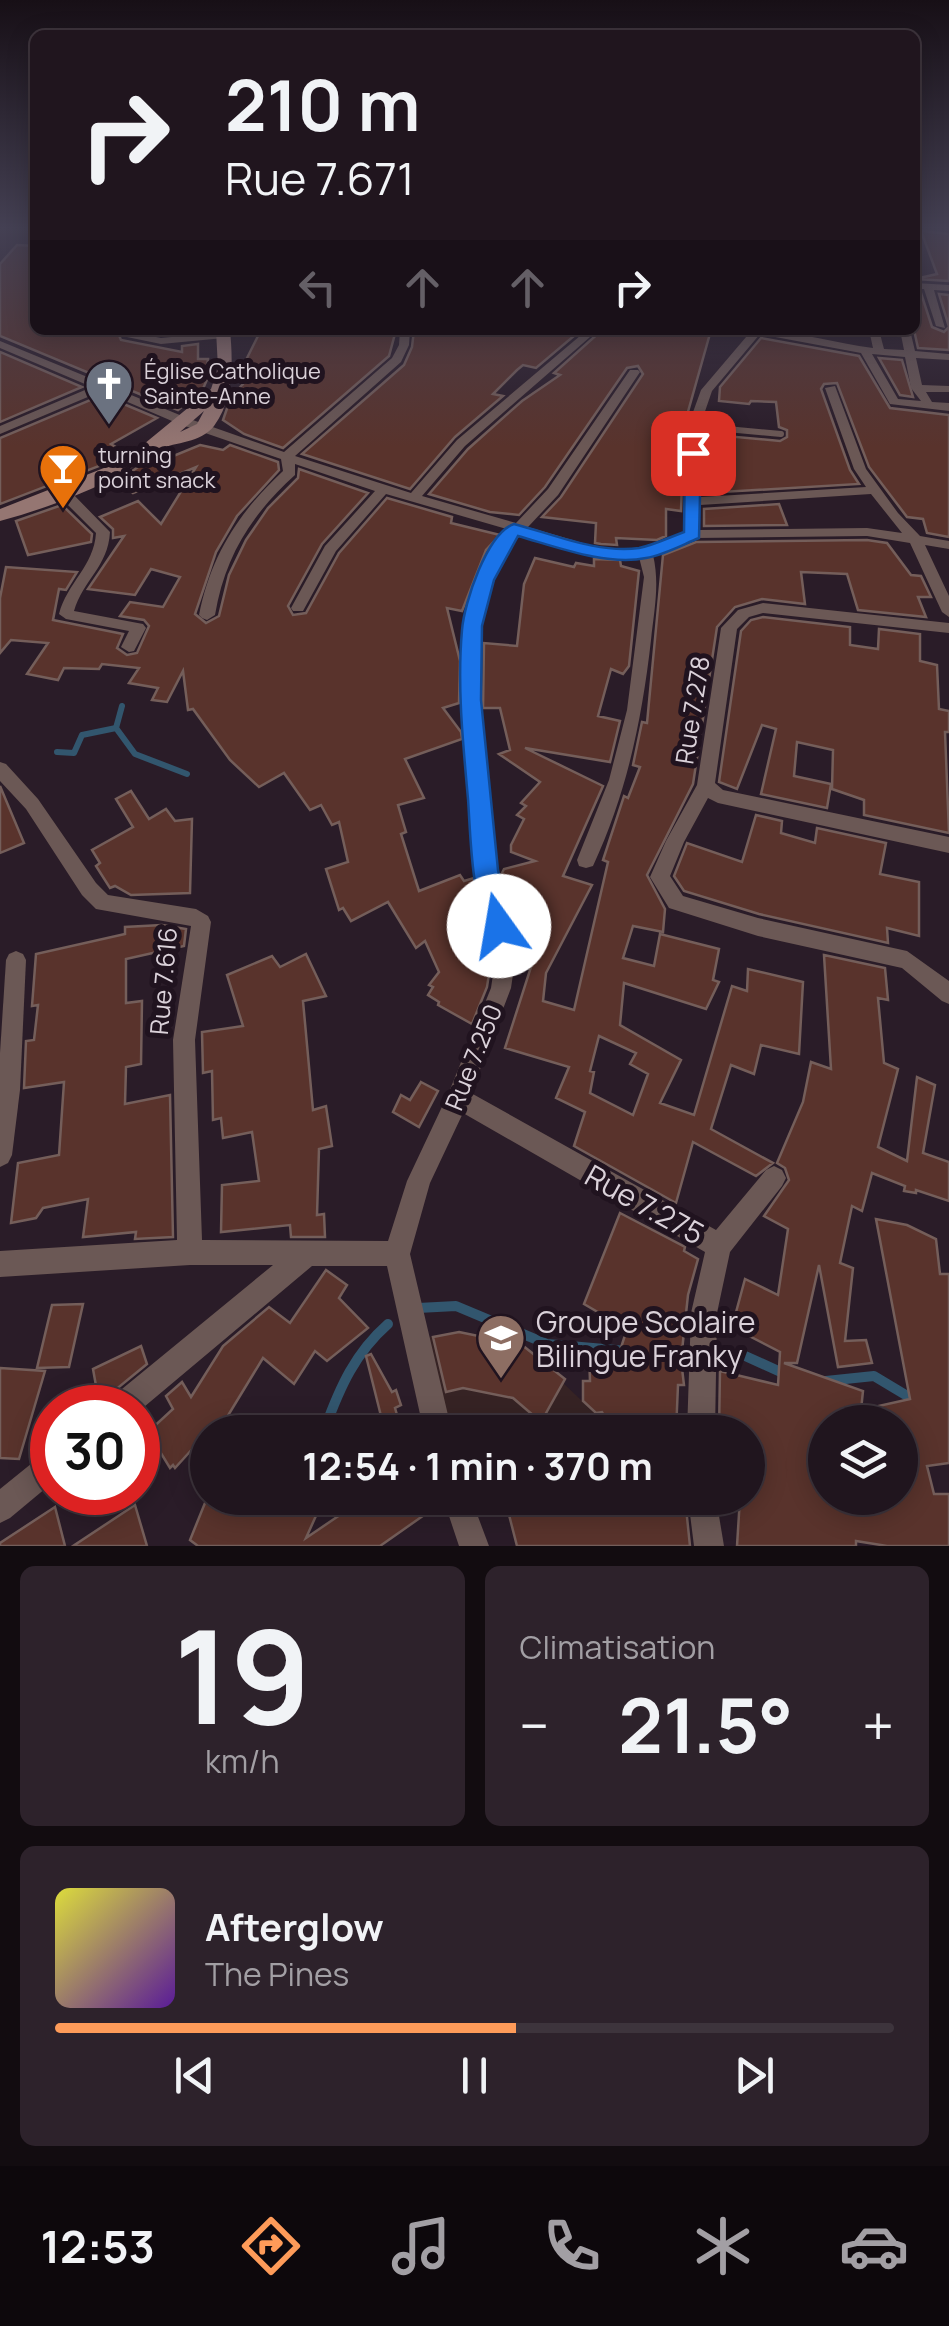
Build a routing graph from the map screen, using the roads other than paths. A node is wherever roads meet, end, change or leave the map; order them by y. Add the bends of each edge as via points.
1 (931, 302) edge
2 (928, 326) dead end
3 (945, 327) edge
4 (132, 335) edge
5 (200, 335) edge
6 (223, 335) edge
7 (404, 335) edge
8 (587, 335) edge
9 (754, 335) edge
10 (784, 335) edge
11 (875, 335) edge
12 (906, 335) edge
13 (0, 344) edge
14 (864, 350) junction
15 (879, 351) junction
16 (910, 354) junction
17 (949, 357) edge
18 (634, 372) dead end
19 (99, 388) junction
20 (832, 388) dead end
21 (918, 388) junction
22 (949, 390) edge
23 (216, 393) junction
24 (924, 405) junction
25 (949, 407) edge
26 (183, 422) junction
27 (694, 426) junction
28 (203, 428) junction
29 (0, 430) edge
30 (782, 434) dead end
31 (148, 450) junction
32 (287, 456) junction
33 (383, 488) junction
34 (873, 490) junction
35 (64, 494) junction
36 (414, 498) junction
37 (691, 502) junction
38 (0, 516) edge
39 (514, 529) junction
40 (693, 534) junction
41 (915, 539) junction
42 (949, 545) edge
43 (645, 553) junction
44 (298, 608) dead end
45 (949, 612) edge
46 (206, 614) dead end
47 (949, 628) edge
48 (129, 647) dead end
49 (0, 769) edge
50 (706, 784) junction
51 (949, 845) edge
52 (586, 860) dead end
53 (16, 960) dead end
54 (949, 994) edge
55 (458, 1098) junction
56 (0, 1155) edge
57 (774, 1178) dead end
58 (719, 1246) junction
59 (190, 1252) junction
60 (397, 1254) junction
61 (305, 1255) junction
62 (0, 1264) edge
63 (150, 1385) edge
64 (434, 1415) edge
65 (702, 1415) edge
66 (30, 1483) edge
67 (0, 1508) edge
68 (463, 1515) edge
69 (705, 1515) edge
70 (474, 1546) edge
71 (710, 1546) edge

1 - 3 street
2 - 3 street
4 - 5 street
6 - 23 main road via 226,368
7 - 32 street via 397,360
8 - 36 street via 462,443
9 - 27 street via 707,390
10 - 14 street
11 - 15 street
12 - 16 street
13 - 19 street
14 - 15 street
14 - 24 street via 889,398
15 - 16 street
16 - 17 street
16 - 21 street
18 - 39 street, Rue 7.250 via 553,492
19 - 26 street
19 - 29 street
20 - 34 street via 848,443
21 - 22 street
21 - 24 street
23 - 26 main road
23 - 28 main road
24 - 25 street
26 - 28 street
26 - 31 main road
27 - 30 lane
27 - 37 street
28 - 31 main road
28 - 32 street
31 - 35 main road
32 - 33 street
32 - 46 street via 290,472 246,513 232,537
33 - 36 street
33 - 44 street via 330,549
34 - 37 street
34 - 41 street
35 - 38 main road
35 - 48 street via 103,532 104,546 66,614 138,628
36 - 39 street
37 - 40 street
39 - 43 street via 600,552
39 - 55 street, Rue 7.250 via 484,580 470,646 486,870 506,954 501,988
40 - 41 street via 867,532
40 - 43 street
41 - 42 street
41 - 45 street
43 - 52 street via 652,576 635,710 618,780
47 - 50 street, Rue 7.278 via 746,610 730,628
49 - 59 street, Rue 7.616 via 104,903 200,922 184,1040
50 - 51 street via 718,796
50 - 54 street, Rue 7.278 via 660,877 676,902 907,960
53 - 56 street
55 - 58 street, Rue 7.275
55 - 60 street, Rue 7.250 via 419,1180
57 - 58 street
58 - 65 street, Rue 7.275 via 704,1313
59 - 61 street
59 - 62 street
60 - 61 street
60 - 64 street, Rue 7.250
61 - 63 street
66 - 67 street
68 - 70 street
69 - 71 street

